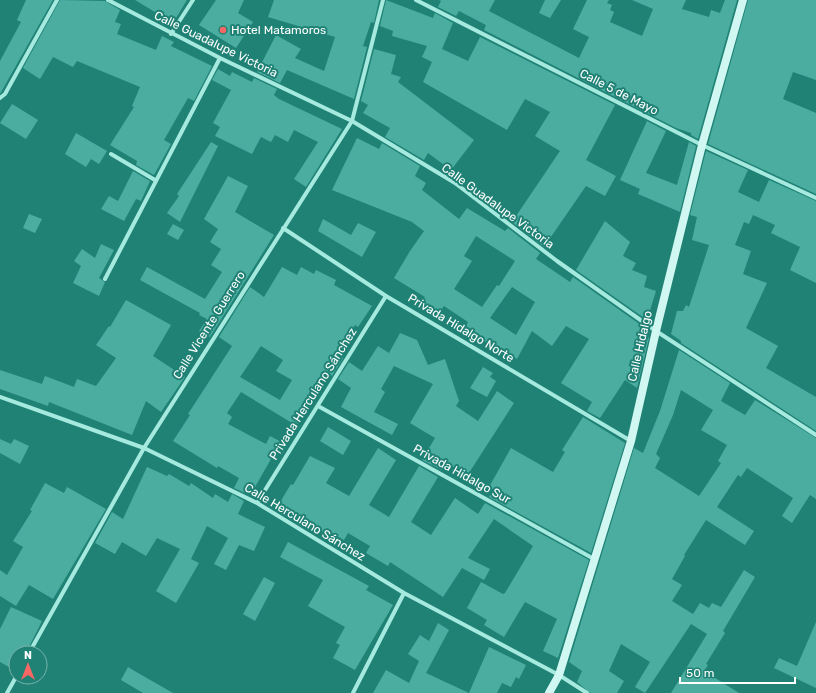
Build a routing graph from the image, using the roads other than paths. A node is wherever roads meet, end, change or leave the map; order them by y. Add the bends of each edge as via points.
1 (57, 0) edge
2 (108, 0) edge
3 (193, 0) edge
4 (383, 0) edge
5 (416, 0) edge
6 (742, 0) edge
7 (171, 34) junction
8 (220, 58) junction
9 (0, 98) edge
10 (352, 121) junction
11 (702, 145) junction
12 (111, 154) dead end
13 (155, 180) junction
14 (816, 198) edge
15 (283, 228) junction
16 (105, 279) dead end
17 (386, 296) junction
18 (656, 331) junction
19 (0, 397) edge
20 (318, 406) junction
21 (816, 435) edge
22 (631, 441) junction
23 (144, 448) junction
24 (257, 503) junction
25 (595, 560) junction
26 (404, 593) junction
27 (33, 645) edge
28 (558, 674) junction
29 (353, 693) edge
30 (549, 693) edge
31 (587, 693) edge

1 - 9 street via 5,94
2 - 7 street, Calle Guadalupe Victoria
3 - 7 street
4 - 10 street, Calle Vicente Guerrero
5 - 11 street, Calle 5 de Mayo
6 - 11 street, Calle Hidalgo
7 - 8 street, Calle Guadalupe Victoria
8 - 10 street, Calle Guadalupe Victoria
8 - 13 street
10 - 15 street, Calle Vicente Guerrero
10 - 18 street, Calle Guadalupe Victoria via 455,184
11 - 14 street, Calle 5 de Mayo
11 - 18 street, Calle Hidalgo
12 - 13 street
13 - 16 street
15 - 17 street, Privada Hidalgo Norte
15 - 23 street, Calle Vicente Guerrero
17 - 20 street, Privada Herculano Sánchez
17 - 22 street, Privada Hidalgo Norte
18 - 21 street, Calle Guadalupe Victoria
18 - 22 street, Calle Hidalgo
19 - 23 street, Calle Herculano Sánchez
20 - 24 street, Privada Herculano Sánchez
20 - 25 street, Privada Hidalgo Sur
22 - 25 street, Calle Hidalgo
23 - 24 street, Calle Herculano Sánchez
23 - 27 street, Calle Vicente Guerrero
24 - 26 street, Calle Herculano Sánchez
25 - 28 street, Calle Hidalgo
26 - 28 street, Calle Herculano Sánchez
26 - 29 street
28 - 30 street, Calle Hidalgo
28 - 31 street, Calle Herculano Sánchez

